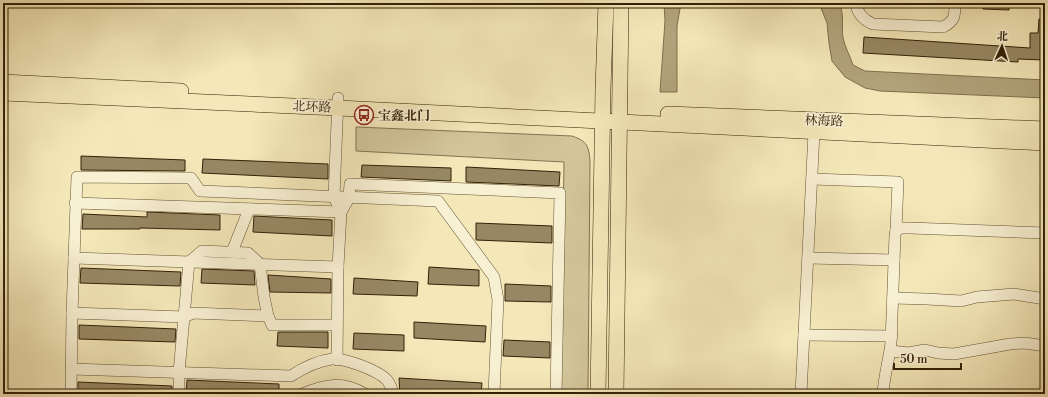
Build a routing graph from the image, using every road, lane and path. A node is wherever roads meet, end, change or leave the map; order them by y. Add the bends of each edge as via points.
1 (606, 3) edge
2 (621, 3) edge
3 (856, 3) edge
4 (956, 3) edge
5 (3, 82) edge
6 (3, 94) edge
7 (338, 103) junction
8 (604, 116) junction
9 (620, 117) junction
10 (1045, 129) edge
11 (814, 132) junction
12 (1045, 143) edge
13 (812, 179) junction
14 (334, 197) junction
15 (349, 198) junction
16 (75, 203) junction
17 (249, 209) junction
18 (341, 212) junction
19 (896, 230) junction
20 (1045, 233) edge
21 (232, 252) junction
22 (74, 258) junction
23 (808, 258) junction
24 (894, 260) junction
25 (189, 262) junction
26 (260, 264) junction
27 (338, 267) junction
28 (893, 298) junction
29 (1045, 299) edge
30 (72, 313) junction
31 (184, 316) junction
32 (268, 316) junction
33 (337, 325) junction
34 (804, 335) junction
35 (892, 336) junction
36 (1045, 346) edge
37 (890, 351) junction
38 (337, 360) junction
39 (71, 369) junction
40 (179, 372) junction
41 (71, 394) edge
42 (179, 394) edge
43 (302, 394) edge
44 (365, 394) edge
45 (394, 394) edge
46 (494, 394) edge
47 (556, 394) edge
48 (598, 394) edge
49 (616, 394) edge
50 (801, 394) edge
51 (883, 394) edge

1 - 8 main road
2 - 9 main road
3 - 4 street via 860,15 873,24 943,27 955,16
5 - 7 main road, 北环路
6 - 7 main road, 北环路
7 - 8 main road, 北环路
7 - 14 street
8 - 9 main road, 林海路
8 - 48 main road
9 - 10 main road, 林海路
9 - 11 main road, 林海路
9 - 49 main road
11 - 12 main road, 林海路
11 - 13 street
13 - 19 street via 898,182
13 - 23 street
14 - 15 street
14 - 16 street via 200,191 192,178 77,177
14 - 18 street
15 - 18 street
15 - 46 street via 438,201 494,277 498,300
15 - 47 street via 350,184 560,193
16 - 17 street
16 - 22 street
17 - 18 street
17 - 21 street
18 - 27 street
19 - 20 street via 910,228
19 - 24 street
21 - 25 street via 202,251
21 - 26 street via 248,253
22 - 25 street
22 - 30 street
23 - 24 street
23 - 34 street
24 - 28 street
25 - 26 street
25 - 31 street
26 - 27 street
26 - 32 street
27 - 33 street
28 - 29 street via 961,302 977,297 1014,294
28 - 35 street
30 - 31 street
30 - 39 street
31 - 32 street via 193,313
31 - 40 street
32 - 33 street via 272,325
33 - 38 street
34 - 35 street
34 - 50 street
35 - 37 street
36 - 37 street via 1010,344 954,354 925,350 908,353
37 - 51 street
38 - 40 street via 303,368 291,376
38 - 45 street via 365,367 378,374 387,380
39 - 40 street
39 - 41 street
40 - 42 street
43 - 44 street via 332,385 354,388

